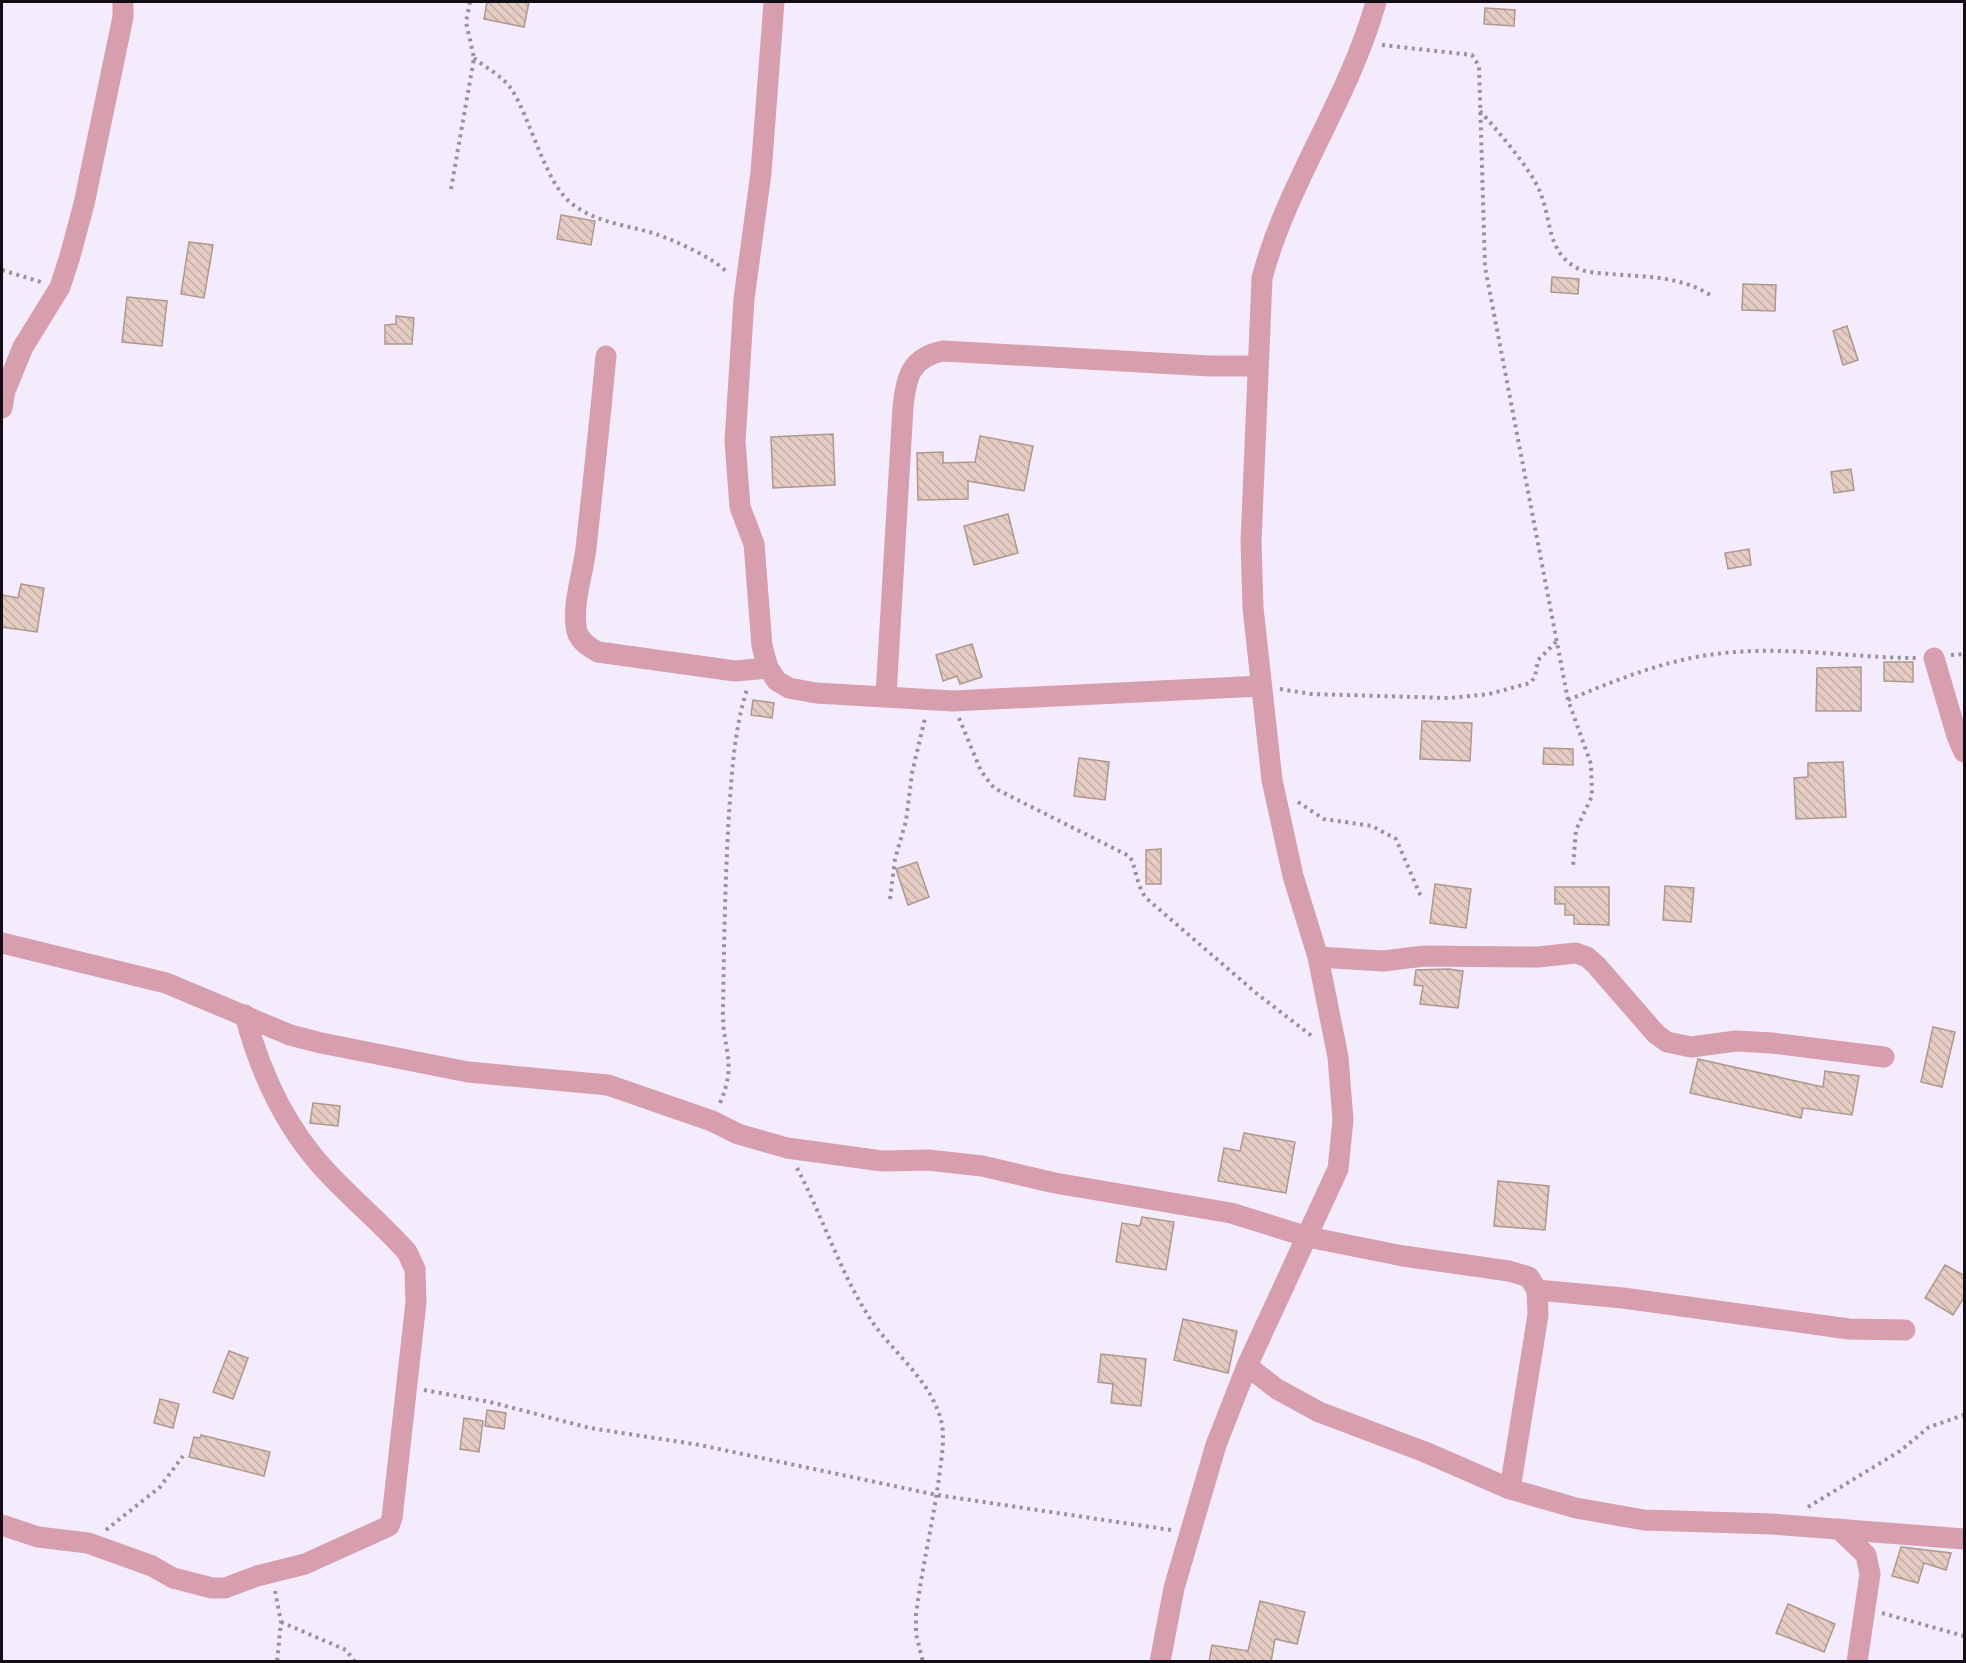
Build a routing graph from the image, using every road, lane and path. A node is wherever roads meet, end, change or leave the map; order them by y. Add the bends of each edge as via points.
1 (123, 2) edge
2 (470, 2) edge
3 (774, 2) edge
4 (1376, 2) edge
5 (1369, 25) junction
6 (474, 58) junction
7 (1480, 111) junction
8 (451, 189) dead end
9 (2, 270) edge
10 (60, 288) junction
11 (1712, 296) dead end
12 (744, 299) junction
13 (606, 356) dead end
14 (1257, 366) junction
15 (2, 408) edge
16 (1557, 642) junction
17 (1965, 654) edge
18 (1934, 658) junction
19 (760, 669) junction
20 (1261, 686) junction
21 (886, 696) junction
22 (931, 700) junction
23 (1568, 700) junction
24 (952, 701) junction
25 (1965, 752) edge
26 (1272, 780) junction
27 (1573, 867) dead end
28 (890, 899) dead end
29 (1422, 899) dead end
30 (2, 943) edge
31 (1318, 957) junction
32 (245, 1015) junction
33 (1338, 1057) junction
34 (1884, 1057) dead end
35 (712, 1121) junction
36 (787, 1148) junction
37 (1308, 1237) junction
38 (1537, 1290) junction
39 (1905, 1330) dead end
40 (1246, 1366) junction
41 (405, 1386) junction
42 (1965, 1415) edge
43 (183, 1456) dead end
44 (1510, 1489) junction
45 (937, 1495) junction
46 (1804, 1509) dead end
47 (2, 1525) edge
48 (1839, 1529) junction
49 (1190, 1533) junction
50 (1965, 1539) edge
51 (88, 1543) junction
52 (272, 1572) junction
53 (1867, 1608) junction
54 (281, 1622) junction
55 (1965, 1636) edge
56 (277, 1662) edge
57 (355, 1662) edge
58 (923, 1662) edge
59 (1160, 1662) edge
60 (1857, 1662) edge

1 - 10 street via 84,204
2 - 6 path via 466,22
3 - 12 street via 761,173
4 - 5 street
5 - 7 path via 1376,43 1382,46 1472,55 1479,66
5 - 14 street via 1351,76 1267,260 1260,298
6 - 8 path
6 - 12 path via 512,89 554,180 569,201 620,226 656,234 717,261
7 - 11 path via 1502,135 1540,191 1556,251 1564,259 1578,269 1599,273 1672,278
7 - 16 path via 1485,267
9 - 10 path
10 - 15 street via 23,347
12 - 19 street via 736,478 740,507 754,544
13 - 19 street via 578,597 579,636 598,652 679,665
14 - 20 street via 1251,542
14 - 21 street via 943,351 921,359 905,385
16 - 20 path via 1538,660 1530,683 1470,697 1311,694
16 - 23 path
17 - 18 path
18 - 23 path via 1868,658 1782,651 1716,654 1676,661
18 - 25 street
19 - 21 street via 789,688
19 - 35 path via 737,721 727,846 723,1020 730,1068 729,1082
20 - 24 street
20 - 26 street
21 - 22 street
22 - 24 street
22 - 28 path via 920,735
23 - 27 path via 1591,764 1593,796 1576,830
24 - 33 path via 981,771 994,788 1129,856 1135,880 1146,898 1256,993
26 - 29 path via 1324,819 1372,826 1396,838
26 - 31 street via 1293,876
30 - 32 street via 166,983
31 - 33 street
31 - 34 street via 1383,961 1424,956 1538,957 1576,953 1596,965 1667,1042 1691,1047 1736,1041 1772,1043
32 - 35 street via 290,1035 411,1063 608,1085
32 - 41 street via 256,1057 291,1126 325,1170 407,1252 415,1269 417,1293
33 - 37 street via 1343,1120 1338,1169
35 - 36 street via 738,1134
36 - 37 street via 882,1161 928,1160 982,1166 1230,1214
36 - 45 path via 853,1290 872,1321 930,1394 941,1421
37 - 38 street via 1509,1271 1529,1277
37 - 40 street
38 - 39 street via 1849,1329
38 - 44 street via 1538,1315
40 - 44 street via 1319,1412
40 - 49 street via 1216,1445
41 - 45 path via 490,1402 590,1428 711,1447
41 - 52 street via 389,1526 305,1564
42 - 46 path via 1929,1427 1900,1451
43 - 51 path via 160,1487
44 - 48 street via 1576,1508 1644,1520
45 - 49 path
45 - 58 path via 916,1615
47 - 51 street via 38,1537
48 - 50 street
48 - 53 street via 1866,1556 1870,1574
49 - 59 street via 1174,1588
51 - 52 street via 152,1566 173,1578 212,1588 225,1588
52 - 54 path
53 - 55 path
53 - 60 street
54 - 56 path
54 - 57 path via 346,1650

